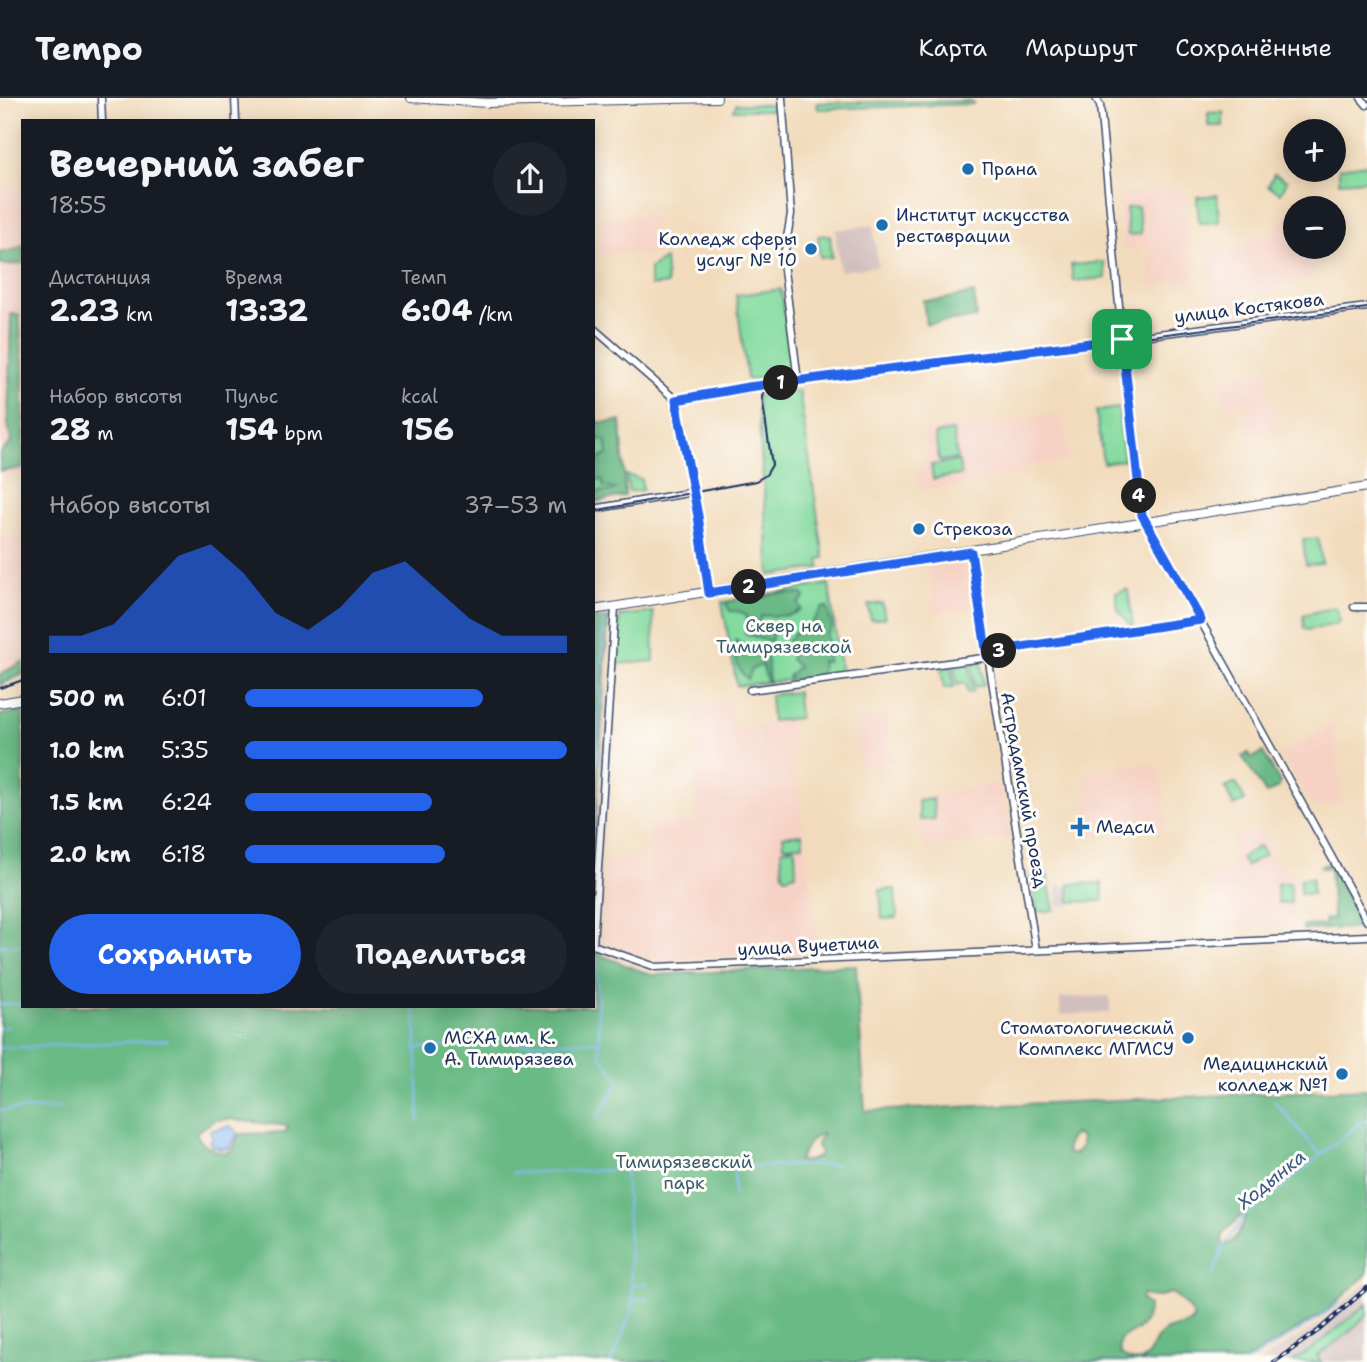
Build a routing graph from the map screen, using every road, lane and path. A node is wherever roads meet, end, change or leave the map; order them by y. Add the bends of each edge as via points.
1 (101, 98) edge
2 (235, 98) edge
3 (411, 98) edge
4 (717, 98) edge
5 (782, 98) edge
6 (1361, 98) edge
7 (1100, 100) edge
8 (1367, 105) edge
9 (102, 119) edge
10 (236, 119) edge
11 (1367, 307) edge
12 (595, 330) edge
13 (1122, 339) junction
14 (798, 381) junction
15 (676, 400) junction
16 (671, 408) dead end
17 (1367, 488) edge
18 (694, 492) junction
19 (595, 509) edge
20 (1146, 523) junction
21 (971, 552) junction
22 (709, 593) junction
23 (615, 607) junction
24 (1354, 607) dead end
25 (1367, 607) edge
26 (595, 610) edge
27 (1201, 620) junction
28 (987, 656) junction
29 (750, 690) dead end
30 (21, 699) edge
31 (0, 703) edge
32 (1367, 900) edge
33 (1357, 901) junction
34 (595, 914) edge
35 (1367, 921) edge
36 (1367, 936) edge
37 (595, 946) edge
38 (1036, 950) junction

1 - 9 street
2 - 10 street
3 - 4 main road via 473,103
5 - 14 street via 791,214 783,262
6 - 8 street
7 - 13 street
11 - 13 street, улица Костякова
12 - 15 street
13 - 14 street, улица Костякова
13 - 20 street
14 - 15 street, улица Костякова
15 - 16 street
15 - 18 street
17 - 20 main road
18 - 19 street
18 - 22 street
20 - 21 main road
20 - 27 street
21 - 22 main road
21 - 28 street, Астрадамский проезд
22 - 23 main road
23 - 26 main road
23 - 34 street, улица Вучетича
24 - 25 street
27 - 28 street via 995,651
27 - 33 street
28 - 29 street
28 - 38 street, Астрадамский проезд
30 - 31 main road
32 - 33 street
33 - 35 street
36 - 38 street, улица Вучетича
37 - 38 street, улица Вучетича via 656,967

